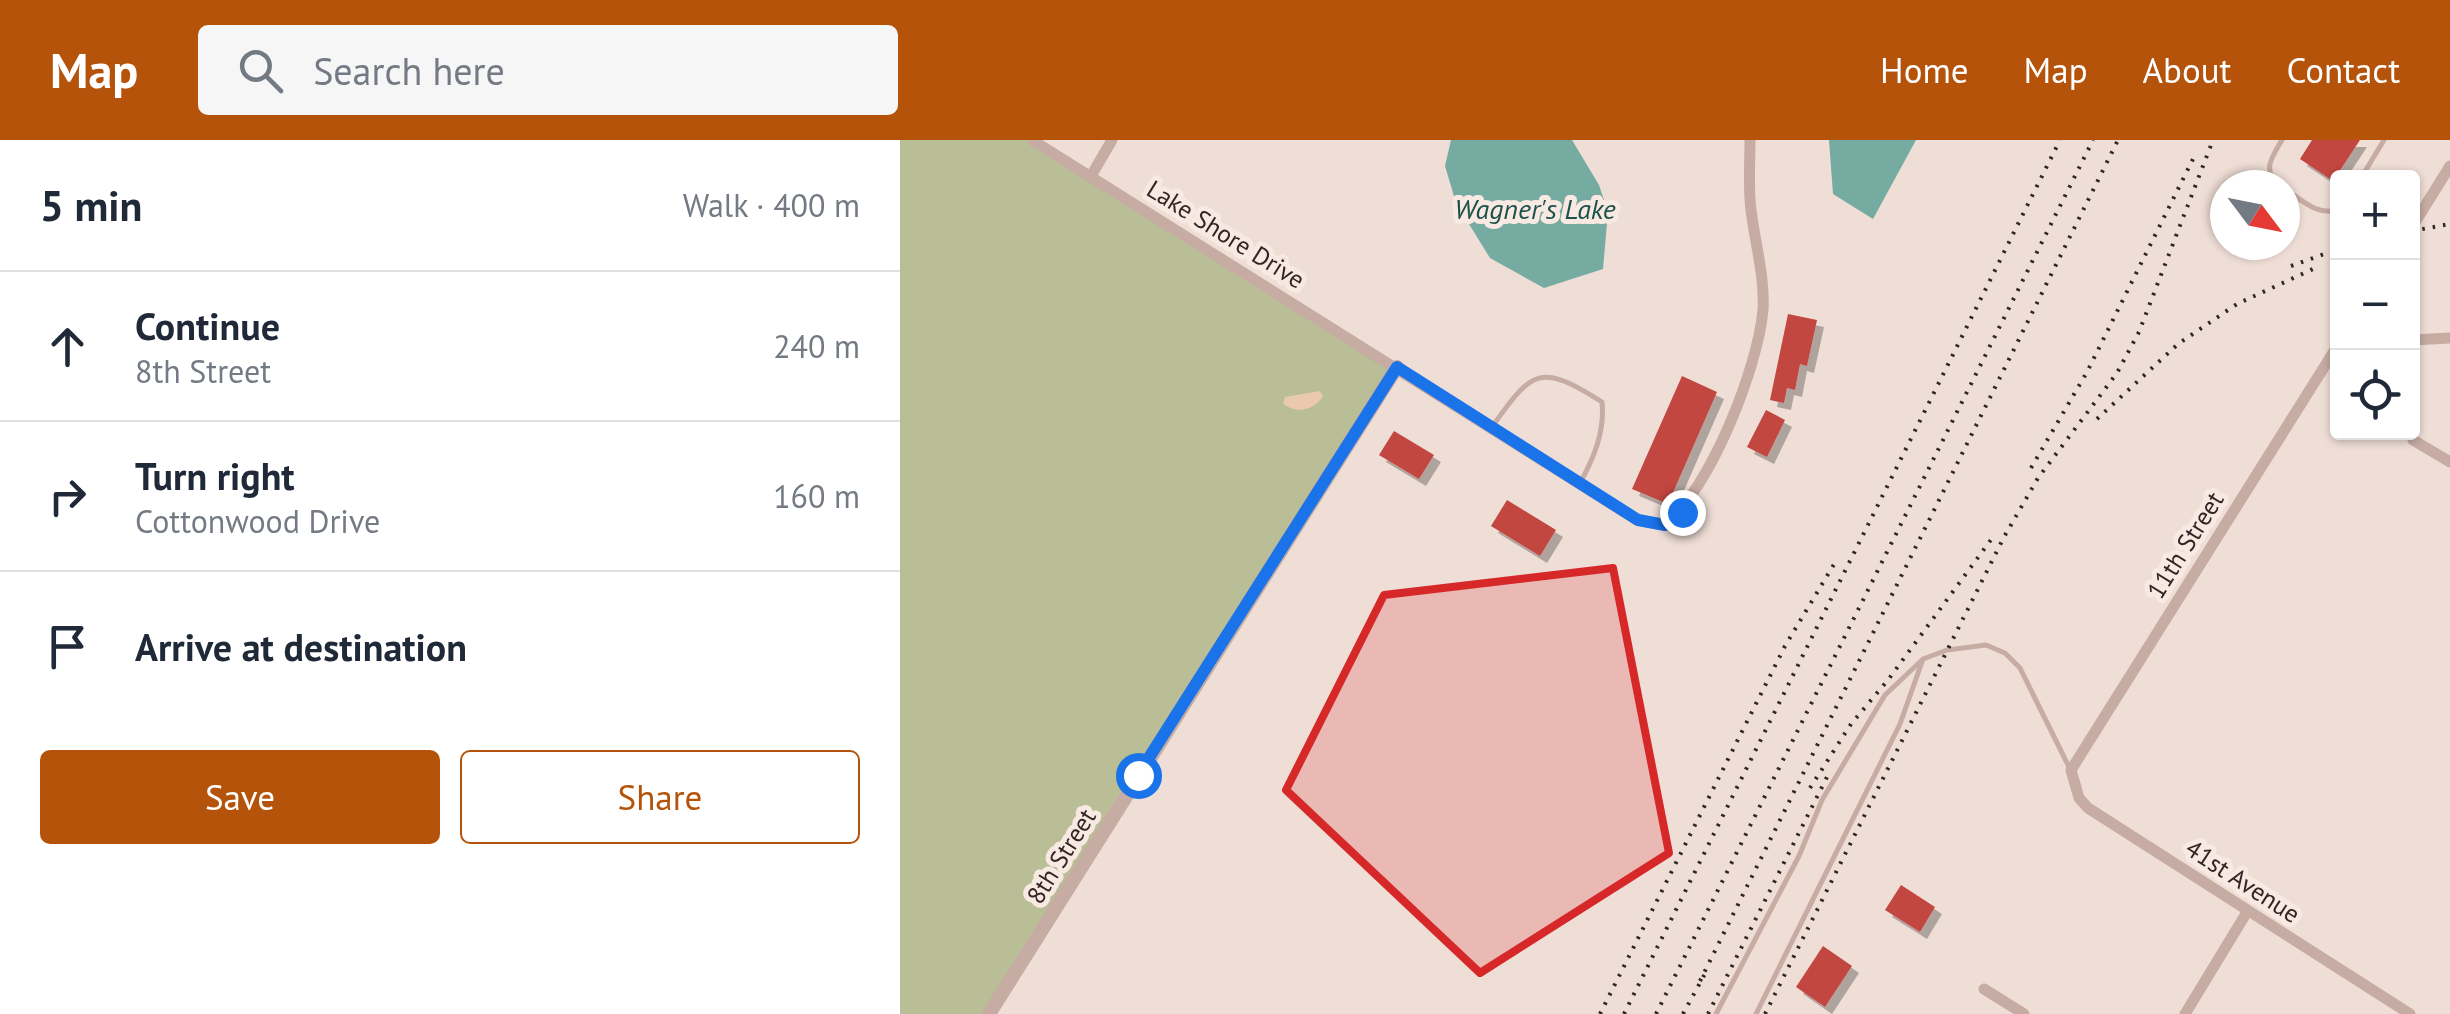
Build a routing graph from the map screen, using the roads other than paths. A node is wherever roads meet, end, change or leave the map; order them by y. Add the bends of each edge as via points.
1 (1032, 140) edge
2 (1112, 140) edge
3 (1750, 140) edge
4 (2282, 140) edge
5 (2384, 140) edge
6 (2450, 166) edge
7 (2268, 170) edge
8 (2366, 170) edge
9 (1091, 176) junction
10 (2300, 199) edge
11 (2330, 212) edge
12 (2420, 214) edge
13 (2450, 338) edge
14 (2420, 340) edge
15 (2335, 350) edge
16 (1397, 367) junction
17 (1492, 427) junction
18 (2413, 440) dead end
19 (2450, 462) edge
20 (1580, 483) junction
21 (1923, 659) junction
22 (2070, 770) junction
23 (2247, 912) junction
24 (1984, 990) dead end
25 (989, 1014) edge
26 (1716, 1014) edge
27 (1756, 1014) edge
28 (2024, 1014) edge
29 (2185, 1014) edge
30 (2410, 1014) edge

1 - 9 street, Lake Shore Drive
2 - 9 street
3 - 20 street, Lake Shore Drive via 1763,310 1756,349 1700,487 1665,525 1638,520
4 - 7 lane
5 - 8 lane
6 - 12 street
9 - 16 street, Lake Shore Drive
10 - 11 lane
13 - 14 street
15 - 22 street, 11th Street
16 - 17 street, Lake Shore Drive
16 - 25 street, 8th Street
17 - 20 street, Lake Shore Drive
17 - 20 lane via 1539,376 1568,381 1602,402 1593,459
18 - 19 street
21 - 22 lane via 1986,645 2005,654 2020,668
21 - 26 lane via 1885,696 1822,800
21 - 27 lane via 1900,724
22 - 23 street, 41st Avenue via 2088,808
23 - 29 street
23 - 30 street, 41st Avenue
24 - 28 street

